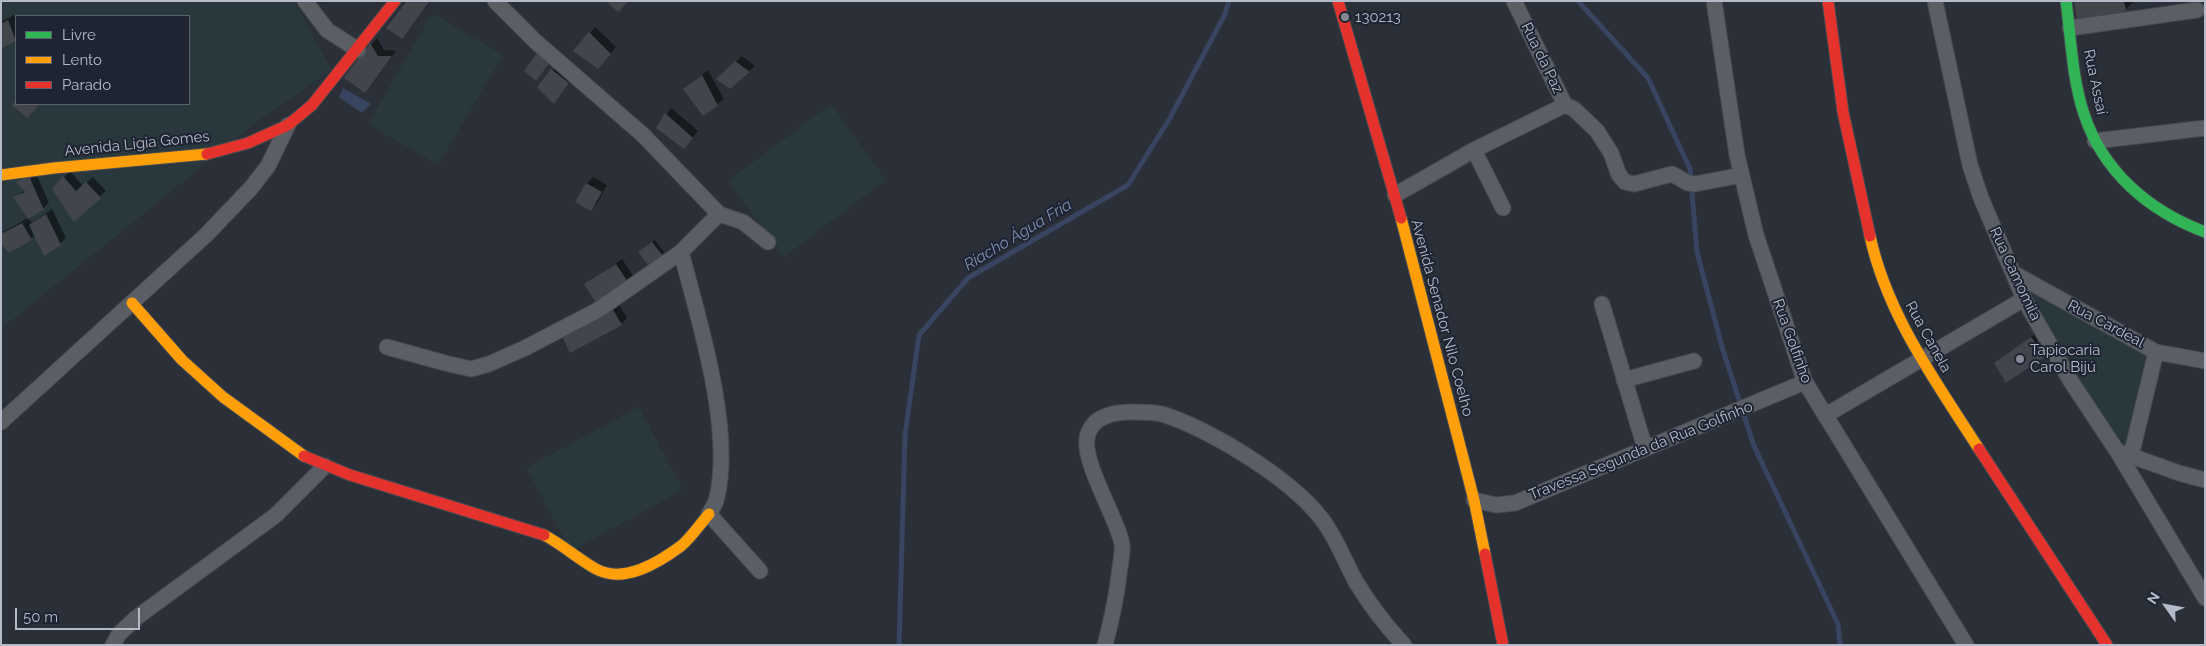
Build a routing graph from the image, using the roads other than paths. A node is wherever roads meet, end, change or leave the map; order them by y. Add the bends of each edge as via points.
1 (305, 1) edge
2 (395, 1) edge
3 (496, 1) edge
4 (1338, 1) edge
5 (1514, 1) edge
6 (1714, 1) edge
7 (1828, 1) edge
8 (1936, 1) edge
9 (2066, 1) edge
10 (2197, 10) dead end
11 (2070, 28) junction
12 (358, 50) junction
13 (1565, 105) junction
14 (288, 125) junction
15 (2205, 128) edge
16 (2095, 141) junction
17 (1474, 150) junction
18 (1, 175) edge
19 (1742, 175) junction
20 (1395, 195) junction
21 (1503, 208) dead end
22 (719, 214) junction
23 (2205, 232) edge
24 (768, 242) dead end
25 (681, 252) junction
26 (2013, 273) junction
27 (2024, 299) junction
28 (132, 303) junction
29 (1602, 304) dead end
30 (388, 346) dead end
31 (2156, 352) junction
32 (1921, 359) junction
33 (1694, 361) dead end
34 (2205, 361) edge
35 (1624, 380) junction
36 (1806, 382) junction
37 (1826, 415) junction
38 (1, 422) edge
39 (1646, 448) junction
40 (2117, 451) junction
41 (2132, 456) junction
42 (326, 466) junction
43 (2205, 480) edge
44 (1474, 500) junction
45 (709, 514) junction
46 (760, 571) dead end
47 (2205, 598) edge
48 (113, 645) edge
49 (1105, 645) edge
50 (1404, 645) edge
51 (1503, 645) edge
52 (1966, 645) edge
53 (2107, 645) edge

1 - 12 street via 327,30
2 - 12 street, Avenida Ligia Gomes
3 - 22 street via 535,41 650,142
4 - 20 street, Avenida Senador Nilo Coelho
5 - 13 street, Rua da Paz
6 - 19 street, Rua Golfinho
7 - 32 street, Rua Canela via 1843,112 1873,251 1885,290
8 - 26 street, Rua Camomila via 1970,165
9 - 11 street, Rua Assaí
10 - 11 street
11 - 16 street, Rua Assaí via 2084,112
12 - 14 street, Avenida Ligia Gomes via 312,105
13 - 17 street, Rua da Paz
13 - 19 street via 1574,109 1597,131 1625,182 1634,184 1672,174 1691,183
14 - 18 street, Avenida Ligia Gomes via 248,143 206,155
14 - 28 street via 268,166 251,188 206,235
15 - 16 street
16 - 23 street, Rua Assaí via 2122,181 2143,200 2164,216
17 - 20 street, Rua da Paz
17 - 21 street
19 - 36 street, Rua Golfinho via 1756,235
20 - 44 street, Avenida Senador Nilo Coelho
22 - 24 street via 743,222
22 - 25 street
25 - 30 street via 598,310 489,364 471,368
25 - 45 street via 709,364 720,427 721,466 717,498
26 - 27 street, Rua Camomila
26 - 31 street, Rua Cardeal
27 - 32 street
27 - 40 street, Rua Camomila via 2070,380
28 - 38 street
28 - 42 street via 182,360 223,397 308,459
29 - 35 street
31 - 34 street, Rua Cardeal
31 - 41 street
32 - 37 street
32 - 53 street, Rua Canela
33 - 35 street
35 - 39 street
36 - 37 street, Rua Golfinho
36 - 39 street, Travessa Segunda da Rua Golfinho
37 - 52 street, Rua Golfinho
39 - 44 street, Travessa Segunda da Rua Golfinho via 1515,503
40 - 41 street
40 - 47 street, Rua Camomila
41 - 43 street
42 - 45 street via 538,532 562,544 596,569 612,575 628,574 651,564 682,544
42 - 48 street via 276,515 136,618 119,634
44 - 51 street, Avenida Senador Nilo Coelho
45 - 46 street
49 - 50 street via 1117,596 1122,546 1086,447 1087,435 1102,417 1116,412 1140,412 1161,414 1207,434 1287,484 1311,506 1328,528 1381,621

